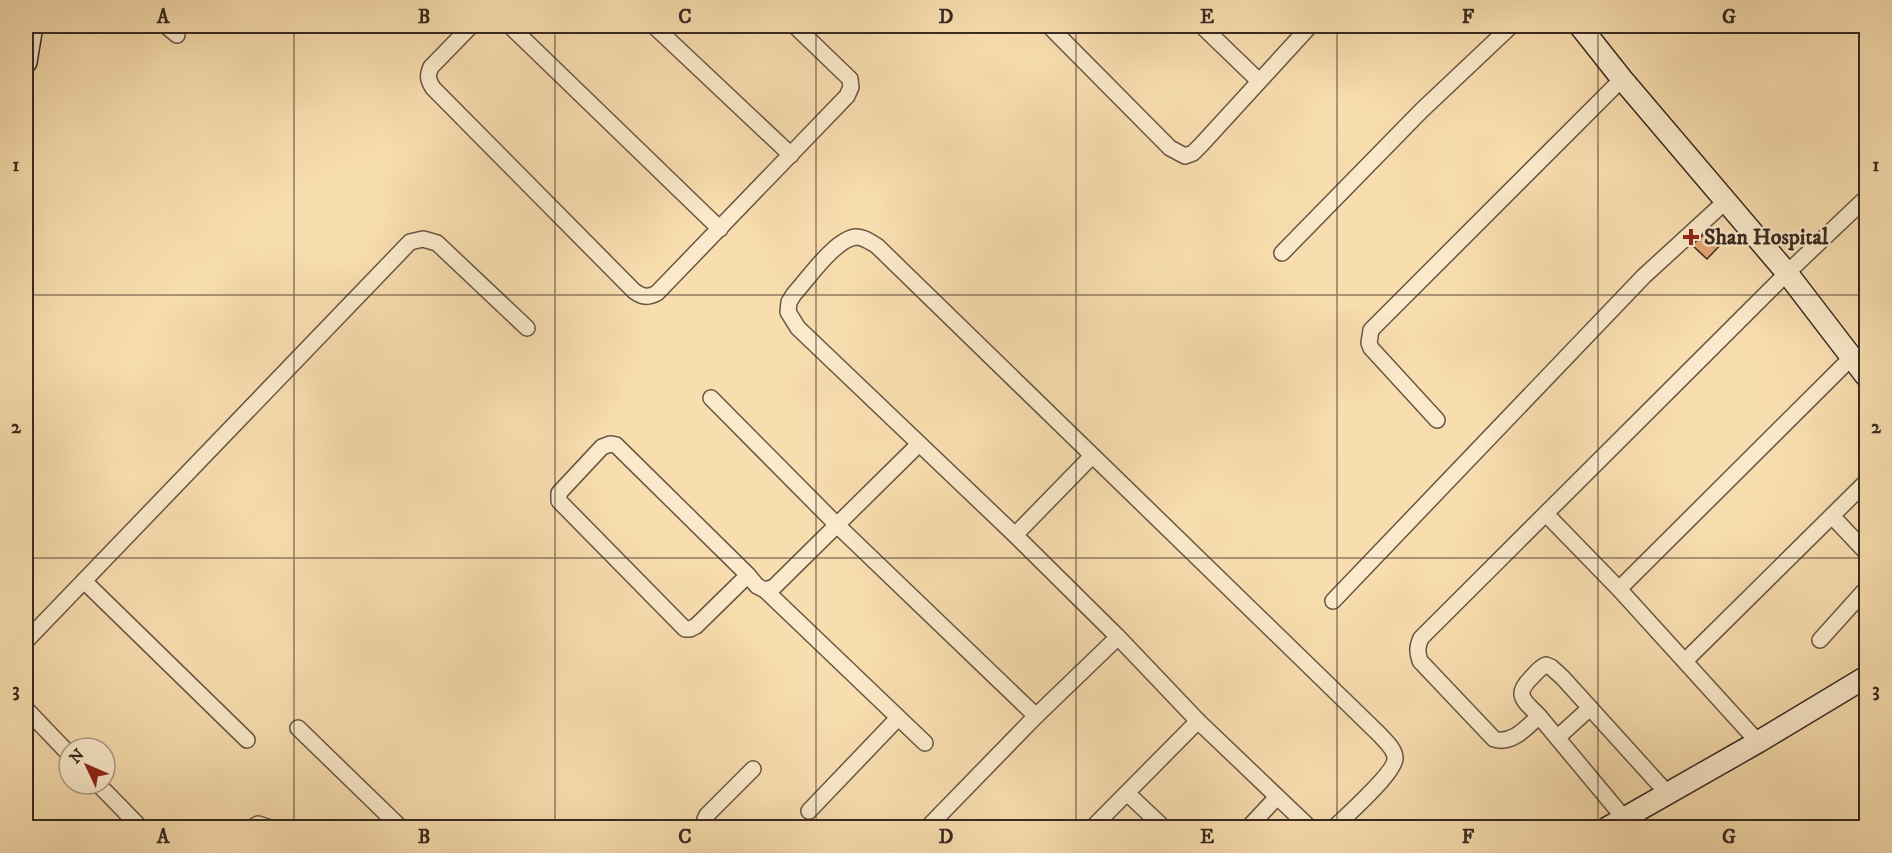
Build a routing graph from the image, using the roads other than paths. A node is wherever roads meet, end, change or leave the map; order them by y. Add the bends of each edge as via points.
1 (32, 26) edge
2 (471, 26) edge
3 (510, 26) edge
4 (654, 26) edge
5 (795, 26) edge
6 (1049, 26) edge
7 (1202, 26) edge
8 (1310, 26) edge
9 (1511, 26) edge
10 (1580, 26) edge
11 (26, 62) edge
12 (1622, 79) junction
13 (1259, 81) junction
14 (791, 155) junction
15 (1866, 198) edge
16 (1726, 201) junction
17 (720, 229) junction
18 (1282, 253) dead end
19 (1787, 273) junction
20 (527, 328) dead end
21 (1852, 357) junction
22 (1866, 376) edge
23 (711, 398) dead end
24 (1437, 420) dead end
25 (919, 444) junction
26 (1092, 456) junction
27 (1866, 482) edge
28 (1546, 514) junction
29 (1832, 516) junction
30 (837, 525) junction
31 (1015, 536) junction
32 (1866, 552) edge
33 (748, 575) junction
34 (84, 581) junction
35 (1618, 589) junction
36 (1866, 589) edge
37 (765, 590) junction
38 (1333, 601) dead end
39 (1118, 637) junction
40 (1820, 640) dead end
41 (26, 641) edge
42 (1685, 661) junction
43 (1866, 677) edge
44 (1590, 708) junction
45 (26, 709) edge
46 (1036, 716) junction
47 (1539, 716) junction
48 (898, 718) junction
49 (1198, 721) junction
50 (298, 728) dead end
51 (1558, 737) junction
52 (248, 740) dead end
53 (57, 741) edge
54 (1758, 742) junction
55 (925, 743) dead end
56 (753, 769) dead end
57 (1127, 793) junction
58 (1668, 794) junction
59 (109, 796) edge
60 (1277, 797) junction
61 (809, 811) dead end
62 (1615, 823) edge
63 (140, 828) edge
64 (251, 828) edge
65 (271, 828) edge
66 (401, 828) edge
67 (708, 828) edge
68 (927, 828) edge
69 (1092, 828) edge
70 (1164, 828) edge
71 (1248, 828) edge
72 (1310, 828) edge
73 (1334, 828) edge

1 - 11 street
2 - 17 street via 431,68 428,81 634,291 645,297 657,293
3 - 17 street
4 - 14 street
5 - 14 street via 850,79 851,87
6 - 13 street via 1170,148 1185,156 1201,146
7 - 13 street
8 - 13 street
9 - 18 street
10 - 12 street
12 - 16 street
12 - 24 street via 1371,330 1371,348
14 - 17 street
15 - 19 street
16 - 19 street
16 - 38 street via 1644,276
19 - 21 street
19 - 28 street
20 - 34 street via 437,243 423,239 410,242
21 - 22 street
21 - 35 street
23 - 30 street
25 - 26 street via 798,328 788,312 794,294 836,248 856,237 877,246
25 - 30 street
25 - 31 street
26 - 31 street
26 - 73 street via 1393,751 1394,763 1385,778
27 - 29 street
28 - 35 street
28 - 47 street via 1421,638 1417,652 1420,661 1494,739 1504,741 1516,736
29 - 32 street
29 - 42 street
30 - 37 street via 774,587
30 - 46 street
31 - 39 street
33 - 33 street via 696,626 685,629 559,501 559,493 602,447 616,445
33 - 37 street
34 - 41 street
34 - 52 street
35 - 42 street
36 - 40 street
37 - 48 street
39 - 46 street
39 - 49 street
42 - 54 street
43 - 54 street
44 - 47 street via 1546,665 1521,692
44 - 51 street
44 - 58 street
45 - 53 street
46 - 68 street
47 - 51 street
48 - 55 street
48 - 61 street
49 - 57 street
49 - 60 street
50 - 66 street
51 - 62 street
54 - 58 street
56 - 67 street via 707,815
57 - 69 street
57 - 70 street
58 - 62 street
59 - 63 street
60 - 71 street
60 - 72 street
64 - 65 street via 258,824

